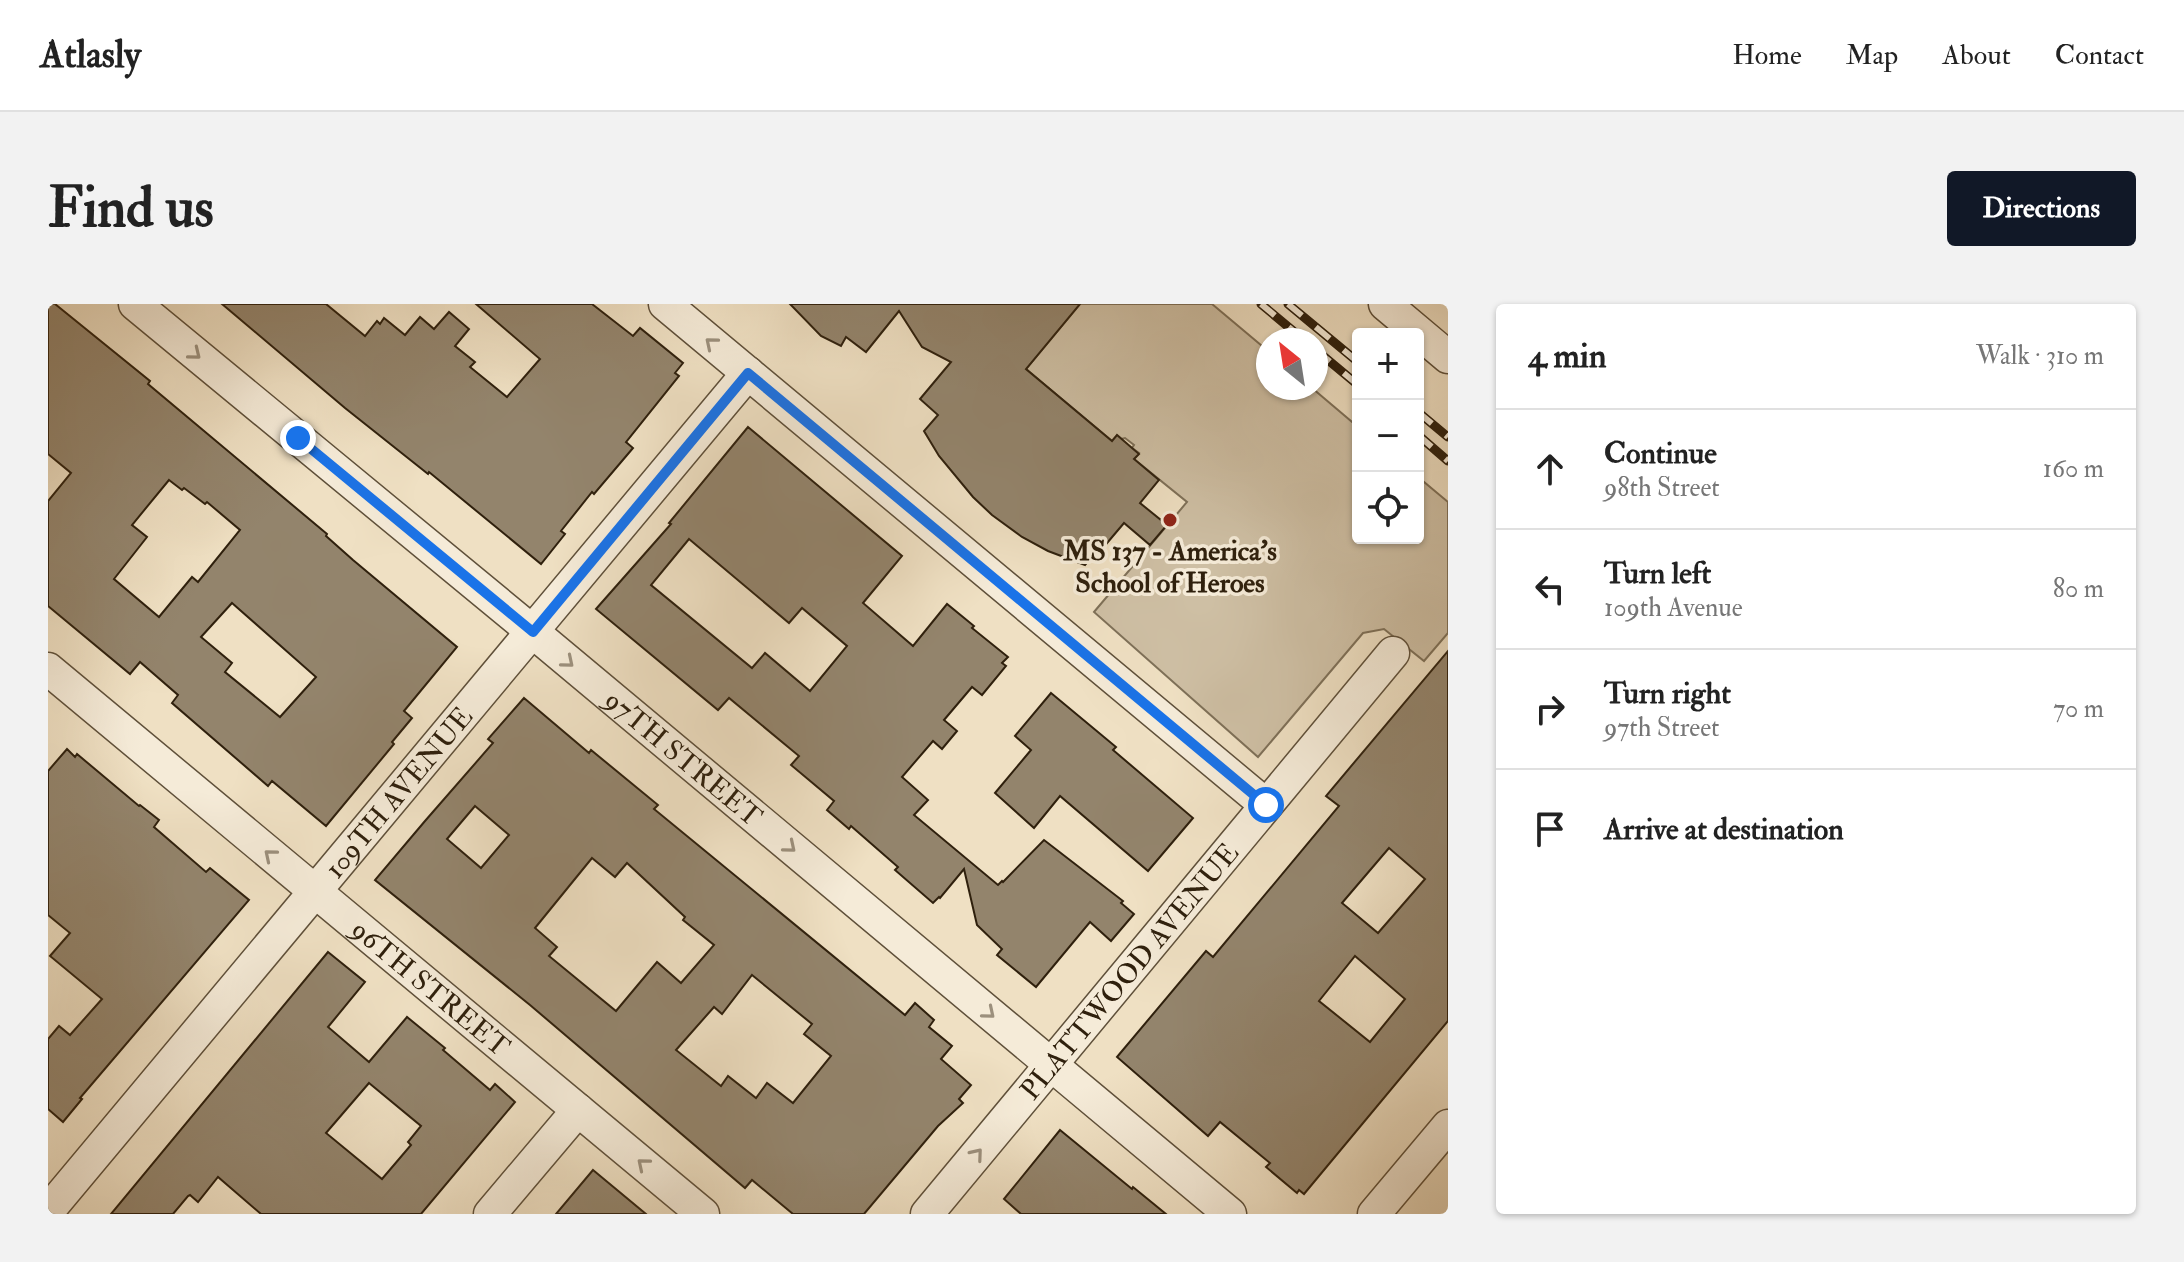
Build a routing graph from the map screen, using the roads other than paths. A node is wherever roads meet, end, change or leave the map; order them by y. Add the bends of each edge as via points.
1 (135, 304) edge
2 (665, 304) edge
3 (1385, 304) edge
4 (1448, 357) edge
5 (748, 373) junction
6 (533, 632) junction
7 (1393, 653) dead end
8 (53, 683) edge
9 (1266, 805) junction
10 (315, 892) junction
11 (1051, 1065) junction
12 (578, 1110) junction
13 (1448, 1126) edge
14 (48, 1211) edge
15 (490, 1214) edge
16 (703, 1214) edge
17 (927, 1214) edge
18 (1230, 1214) edge
19 (1374, 1214) edge

1 -> 6 street, 97TH STREET
5 -> 2 street
3 - 4 street
5 - 6 street, 109TH AVENUE
5 - 9 street
6 - 10 street, 109TH AVENUE
6 -> 11 street, 97TH STREET
7 - 9 street, PLATTWOOD AVENUE
10 -> 8 street, 96TH STREET
9 - 11 street, PLATTWOOD AVENUE
10 - 12 street, 96TH STREET
10 - 14 street, 109TH AVENUE
17 -> 11 street, PLATTWOOD AVENUE
11 - 18 street, 97TH STREET
12 - 15 street
16 -> 12 street, 96TH STREET
13 - 19 street

